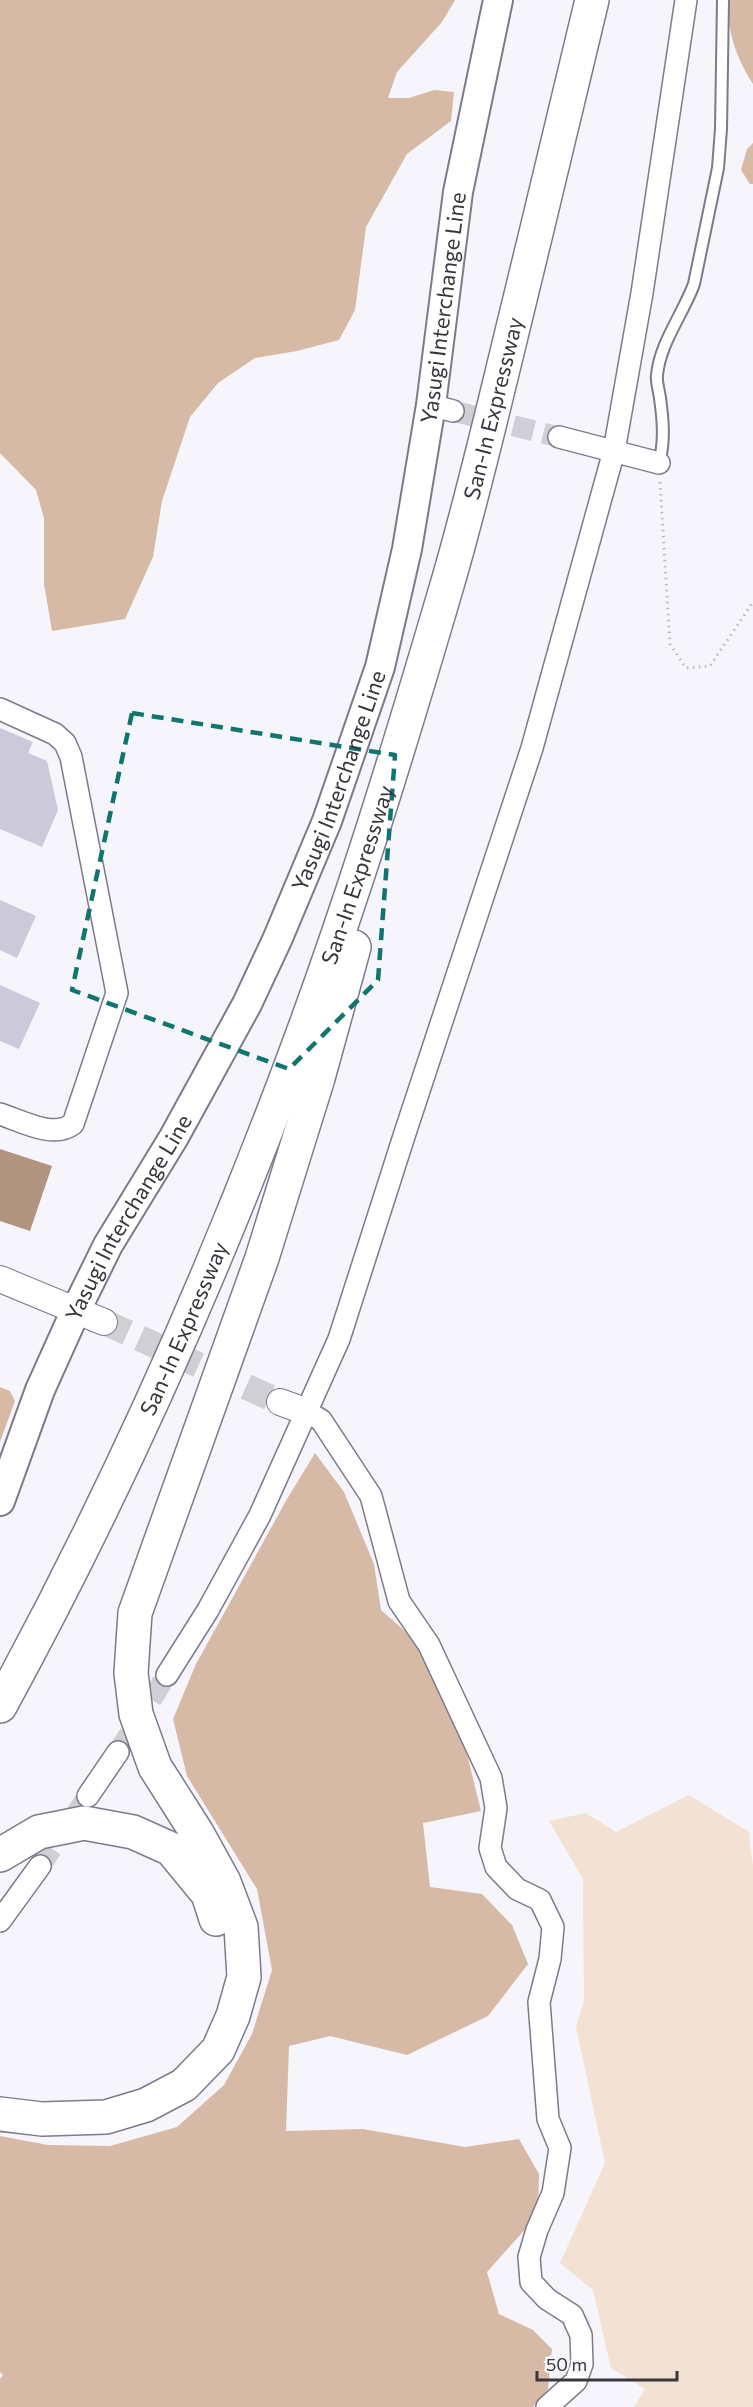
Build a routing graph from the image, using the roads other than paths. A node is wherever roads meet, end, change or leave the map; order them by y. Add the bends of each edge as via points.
1 (498, 0) edge
2 (592, 0) edge
3 (686, 0) edge
4 (723, 0) edge
5 (560, 437) tunnel mouth
6 (614, 451) junction
7 (659, 463) joint
8 (446, 588) junction
9 (0, 709) edge
10 (0, 1114) edge
11 (0, 1279) edge
12 (76, 1310) junction
13 (104, 1322) tunnel mouth
14 (280, 1402) tunnel mouth
15 (307, 1412) junction
16 (0, 1501) edge
17 (167, 1675) tunnel mouth
18 (9, 1680) edge
19 (0, 1706) edge
20 (118, 1752) tunnel mouth
21 (88, 1796) tunnel mouth
22 (0, 1855) edge
23 (40, 1866) tunnel mouth
24 (0, 1921) edge
25 (0, 2094) edge
26 (0, 2114) edge
27 (547, 2407) edge

1 - 12 main road, Yasugi Interchange Line via 458,192 442,408 380,667 327,821 247,1004 174,1137 108,1245
2 - 8 highway, San-In Expressway
3 - 6 street via 646,271
4 - 7 lane via 718,168 694,284 656,377 663,420
5 - 6 street
6 - 7 street
6 - 15 street via 532,748 339,1339
8 - 18 highway, San-In Expressway via 345,912 237,1203 164,1375 77,1560
8 - 26 highway via 397,790 318,1078 262,1258 135,1613 131,1673 136,1714 155,1767 224,1882 242,1927 244,1977 233,2016 212,2057 184,2085 146,2105 106,2118 42,2119
9 - 10 street via 55,734 65,743 71,757 117,993 74,1124 66,1130 52,1131
11 - 12 street
12 - 13 street
12 - 16 main road, Yasugi Interchange Line via 40,1390
14 - 15 street
15 - 17 street via 260,1515
15 - 27 street via 321,1420 371,1497 399,1601 429,1645 491,1778 496,1808 490,1848 496,1867 517,1889 540,1900 553,1927 539,2002 548,2119 560,2148 553,2193 529,2257 531,2282 572,2315 581,2335 582,2364 576,2380
18 - 19 highway, San-In Expressway
20 - 21 street
22 - 25 highway via 39,1832 84,1823 133,1832 171,1849 208,1894 225,1946 221,2002 199,2045 160,2080 112,2099 54,2103
23 - 24 street

